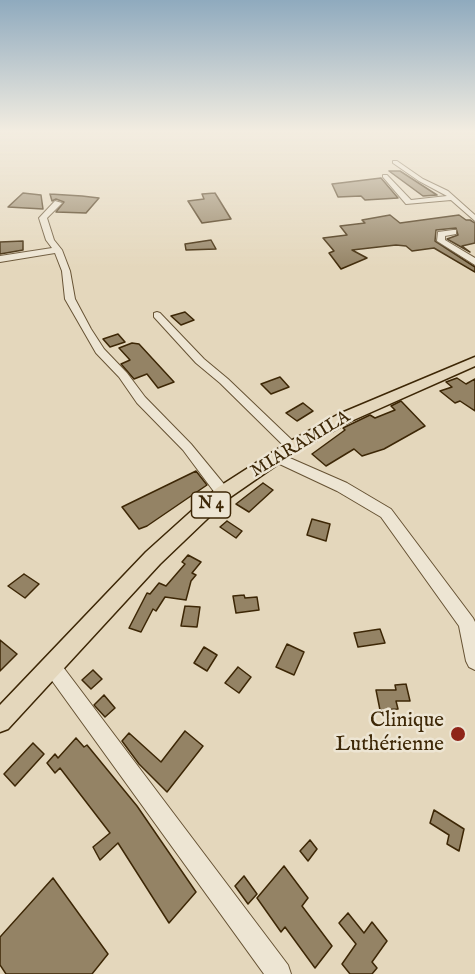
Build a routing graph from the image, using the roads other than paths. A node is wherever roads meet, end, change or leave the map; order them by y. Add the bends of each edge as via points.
1 (385, 176) dead end
2 (416, 176) edge
3 (453, 198) junction
4 (58, 203) dead end
5 (475, 219) edge
6 (453, 232) dead end
7 (58, 250) junction
8 (0, 259) edge
9 (475, 262) edge
10 (157, 315) dead end
11 (475, 360) edge
12 (292, 447) junction
13 (276, 457) junction
14 (223, 493) junction
15 (475, 661) edge
16 (51, 665) junction
17 (0, 721) edge
18 (279, 974) edge

1 - 3 street via 410,202
2 - 3 street
3 - 5 street
4 - 7 street via 44,218 50,240
6 - 9 street via 441,234 441,241
7 - 8 street
7 - 14 street via 70,299 100,351
10 - 12 street
11 - 12 main road, MIARAMILA / N 4 via 344,418
12 - 13 main road, MIARAMILA / N 4
13 - 14 main road, MIARAMILA / N 4
13 - 15 street via 342,487 386,513 467,622
14 - 16 main road, MIARAMILA / N 4 via 153,558
16 - 17 main road, MIARAMILA / N 4
16 - 18 street

